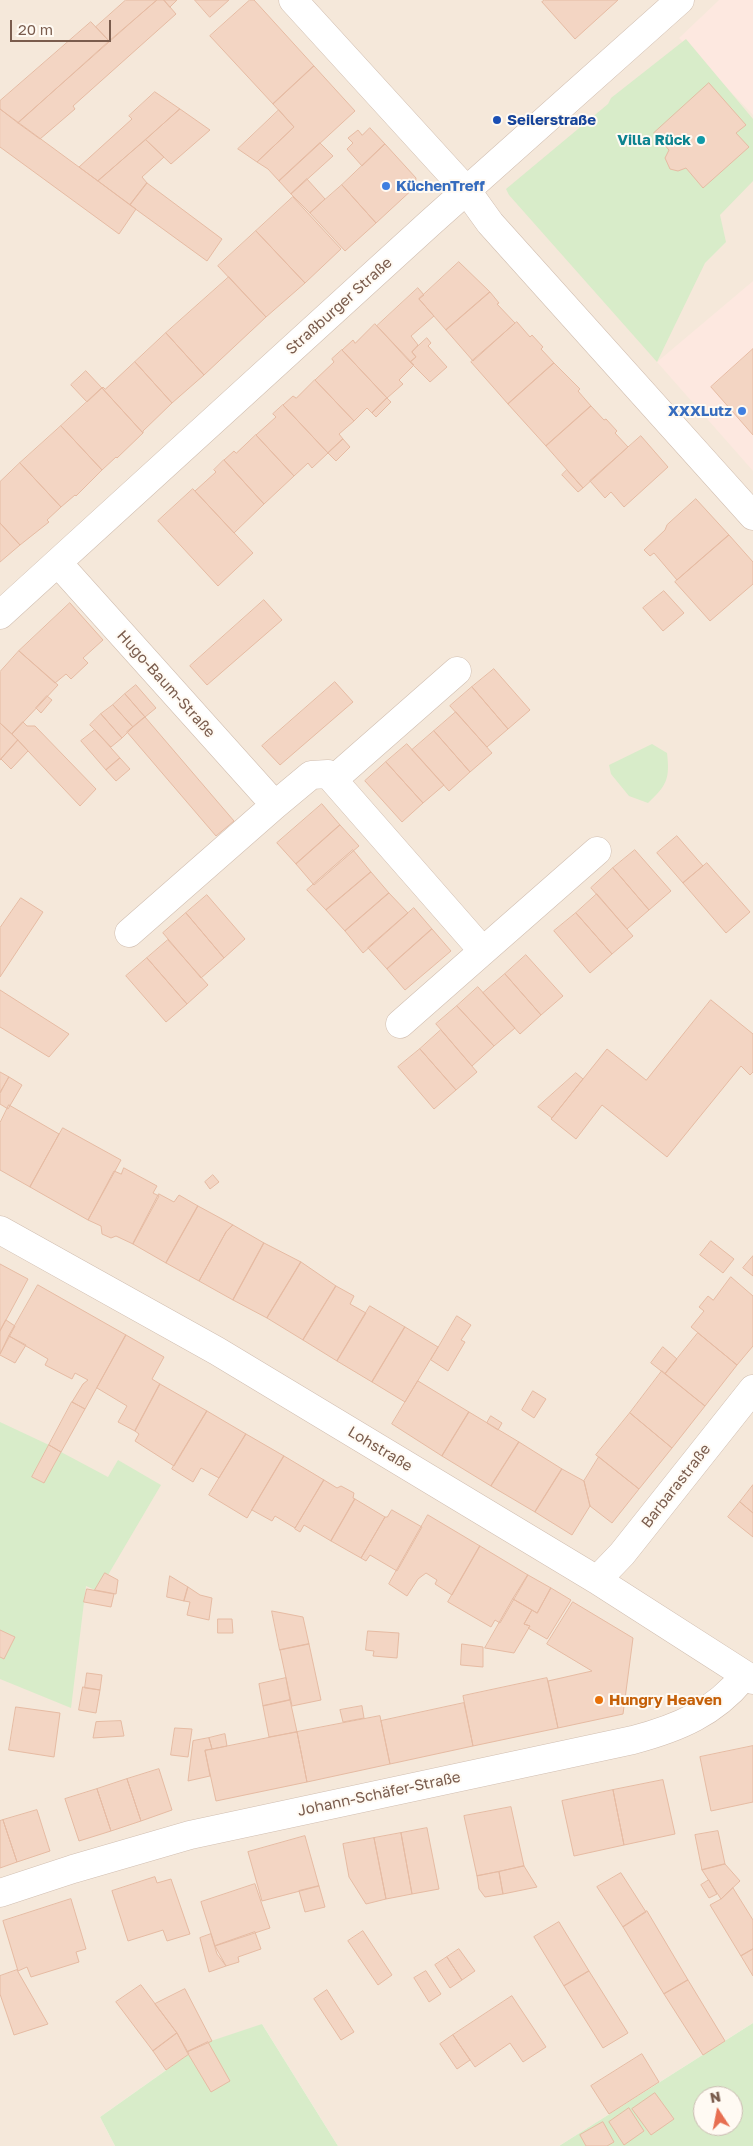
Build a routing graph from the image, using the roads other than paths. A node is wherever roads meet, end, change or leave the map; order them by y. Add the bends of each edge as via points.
1 (293, 0) edge
2 (680, 0) edge
3 (466, 191) junction
4 (753, 516) edge
5 (58, 563) junction
6 (0, 615) edge
7 (457, 671) dead end
8 (334, 779) junction
9 (275, 804) junction
10 (597, 851) dead end
11 (129, 933) dead end
12 (483, 951) junction
13 (400, 1024) dead end
14 (0, 1230) edge
15 (753, 1389) edge
16 (597, 1580) junction
17 (749, 1678) edge
18 (0, 1893) edge

1 - 3 street
2 - 3 street, Straßburger Straße
3 - 4 street via 490,223
3 - 5 street, Straßburger Straße
5 - 6 street, Straßburger Straße
5 - 9 street, Hugo-Baum-Straße
7 - 8 street
8 - 9 street via 328,774 310,774
8 - 12 street
9 - 11 street
10 - 12 street
12 - 13 street
14 - 16 street, Lohstraße via 217,1351
15 - 16 street, Barbarastraße via 622,1554
16 - 17 street, Lohstraße
17 - 18 street, Johann-Schäfer-Straße via 715,1705 666,1732 190,1835

